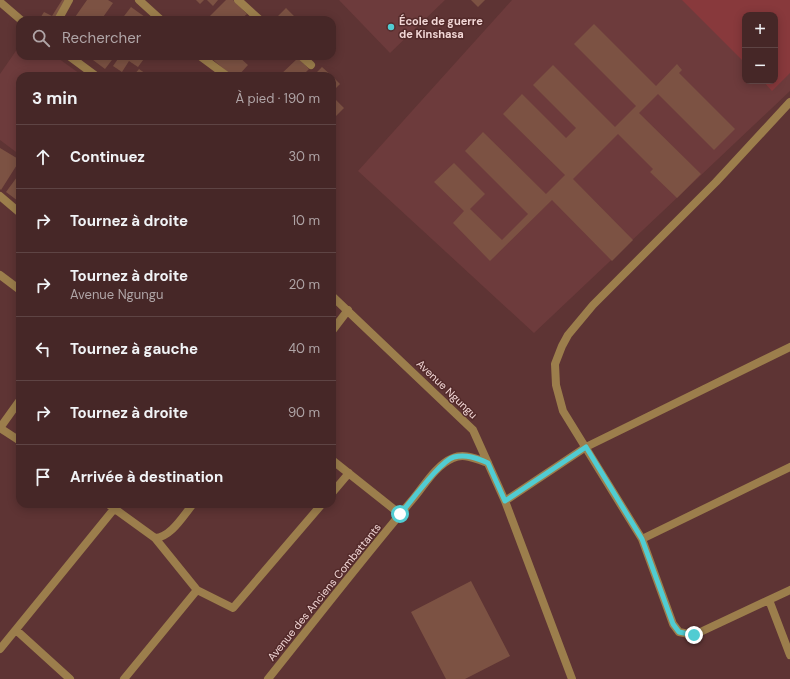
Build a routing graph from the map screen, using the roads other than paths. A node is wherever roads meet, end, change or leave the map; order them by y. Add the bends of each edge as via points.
1 (69, 0) edge
2 (139, 0) edge
3 (238, 0) edge
4 (0, 2) edge
5 (16, 16) edge
6 (60, 16) edge
7 (157, 16) edge
8 (256, 16) edge
9 (74, 60) edge
10 (205, 60) edge
11 (305, 60) edge
12 (311, 65) dead end
13 (91, 72) edge
14 (222, 72) edge
15 (790, 102) edge
16 (0, 196) edge
17 (16, 210) edge
18 (0, 275) edge
19 (16, 287) edge
20 (336, 300) edge
21 (348, 310) junction
22 (336, 326) edge
23 (790, 347) edge
24 (16, 406) edge
25 (0, 428) edge
26 (16, 438) edge
27 (586, 447) junction
28 (336, 463) edge
29 (488, 463) junction
30 (790, 467) edge
31 (349, 473) junction
32 (336, 488) edge
33 (505, 501) junction
34 (109, 508) edge
35 (114, 508) edge
36 (190, 508) edge
37 (319, 508) edge
38 (400, 514) junction
39 (155, 538) junction
40 (642, 539) junction
41 (197, 590) junction
42 (790, 590) edge
43 (769, 600) junction
44 (16, 630) junction
45 (0, 649) edge
46 (790, 655) edge
47 (70, 679) edge
48 (124, 679) edge
49 (268, 679) edge
50 (572, 679) edge

1 - 6 street
2 - 7 street
3 - 8 street
4 - 5 street
9 - 13 street
10 - 14 street
11 - 12 street
15 - 27 street via 716,182 593,305 562,346 555,364 556,385 563,411
16 - 17 street
18 - 19 street
20 - 21 street, Avenue Ngungu
21 - 22 street
21 - 29 street, Avenue Ngungu via 467,422
23 - 27 street
24 - 25 street
25 - 26 street
27 - 33 street
27 - 40 street
28 - 31 street
29 - 33 street, Avenue Ngungu
29 - 38 street, Avenue des Anciens Combattants via 475,457 453,458 442,465
30 - 40 street
31 - 32 street
31 - 38 street
33 - 50 street, Avenue Ngungu
34 - 44 street
35 - 39 street
36 - 39 street via 170,532
37 - 41 street via 232,608
38 - 49 street, Avenue des Anciens Combattants
39 - 41 street
40 - 43 street via 673,624 679,632 694,635
41 - 48 street
42 - 43 street
43 - 46 street
44 - 45 street
44 - 47 street

